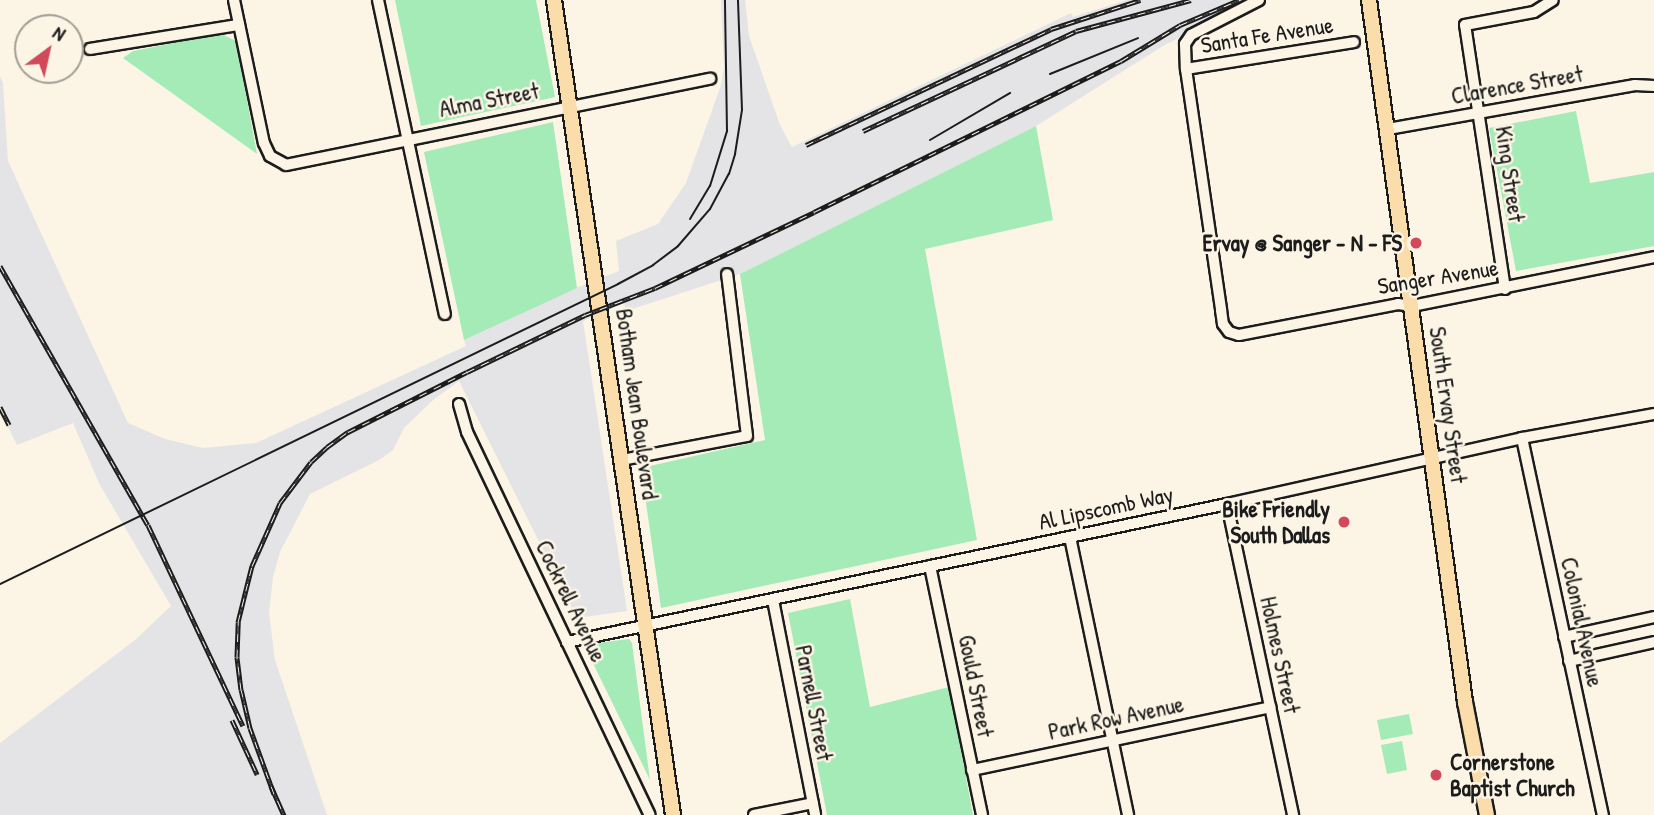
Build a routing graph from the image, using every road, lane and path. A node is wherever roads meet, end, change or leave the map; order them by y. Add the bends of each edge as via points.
1 (234, 0) edge
2 (378, 0) edge
3 (554, 0) edge
4 (1259, 0) edge
5 (1369, 0) edge
6 (1553, 0) edge
7 (239, 24) junction
8 (1354, 42) dead end
9 (90, 49) dead end
10 (1186, 69) junction
11 (710, 79) dead end
12 (1654, 86) edge
13 (571, 105) junction
14 (1480, 113) junction
15 (1388, 129) junction
16 (407, 139) junction
17 (1654, 257) edge
18 (727, 274) dead end
19 (1505, 289) junction
20 (1412, 306) junction
21 (445, 314) dead end
22 (459, 404) dead end
23 (1654, 414) edge
24 (1522, 438) junction
25 (1431, 457) junction
26 (622, 460) junction
27 (1227, 504) junction
28 (1070, 537) junction
29 (930, 566) junction
30 (773, 600) junction
31 (1654, 617) edge
32 (646, 626) junction
33 (1564, 637) junction
34 (567, 642) junction
35 (1654, 642) edge
36 (1569, 661) junction
37 (1270, 707) junction
38 (1112, 741) junction
39 (972, 770) junction
40 (814, 809) edge
41 (650, 815) edge
42 (673, 815) edge
43 (754, 815) edge
44 (982, 815) edge
45 (1128, 815) edge
46 (1293, 815) edge
47 (1487, 815) edge
48 (1603, 815) edge

1 - 7 street
2 - 16 street
3 - 13 main road, Botham Jean Boulevard
4 - 10 street via 1191,35 1185,44
5 - 15 main road, South Ervay Street
6 - 14 street, King Street via 1534,12 1465,25
7 - 9 street
7 - 16 street, Alma Street via 264,143 278,163
8 - 10 street, Santa Fe Avenue
10 - 20 street, Sanger Avenue via 1223,324 1229,332 1239,335 1398,304
11 - 13 street, Alma Street
12 - 14 street, Clarence Street via 1635,85
13 - 16 street, Alma Street
13 - 26 main road, Botham Jean Boulevard
14 - 15 street, Clarence Street
14 - 19 street, King Street
15 - 20 main road, South Ervay Street
16 - 21 street
17 - 19 street, Sanger Avenue
18 - 26 street via 747,436
19 - 20 street, Sanger Avenue
20 - 25 main road, South Ervay Street
22 - 34 street, Cockrell Avenue via 467,432
23 - 24 street, Al Lipscomb Way
24 - 25 street, Al Lipscomb Way
24 - 33 street, Colonial Avenue
25 - 27 street, Al Lipscomb Way
25 - 47 main road, South Ervay Street via 1465,702
26 - 32 main road, Botham Jean Boulevard
27 - 28 street, Al Lipscomb Way
27 - 37 street, Holmes Street
28 - 29 street, Al Lipscomb Way
28 - 38 street
29 - 30 street, Al Lipscomb Way
29 - 39 street, Gould Street
30 - 32 street, Al Lipscomb Way
30 - 40 street, Parnell Street
31 - 33 street
32 - 34 street, Al Lipscomb Way
32 - 42 main road, Botham Jean Boulevard
33 - 36 street, Colonial Avenue
34 - 41 street, Cockrell Avenue
35 - 36 street
36 - 48 street, Colonial Avenue
37 - 38 street, Park Row Avenue
37 - 46 street, Holmes Street
38 - 39 street, Park Row Avenue
38 - 45 street
39 - 44 street, Gould Street
40 - 43 street

